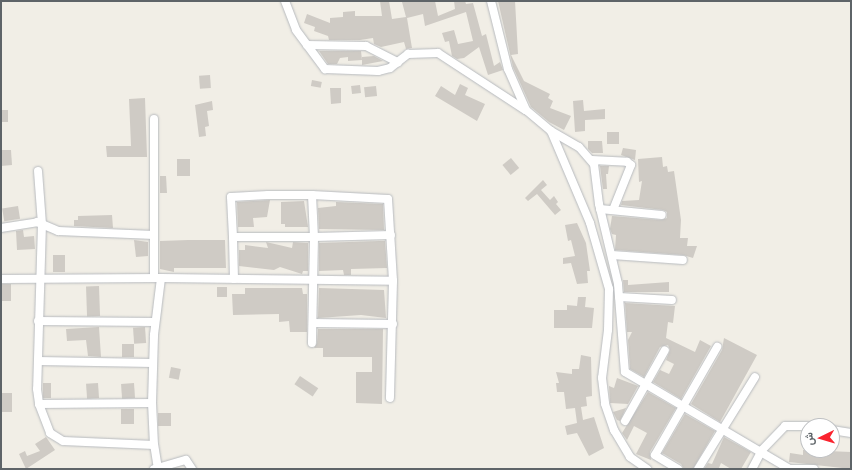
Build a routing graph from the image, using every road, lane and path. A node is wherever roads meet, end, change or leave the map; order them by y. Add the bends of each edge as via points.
1 (285, 1) edge
2 (491, 1) edge
3 (307, 45) junction
4 (398, 62) junction
5 (526, 110) junction
6 (154, 119) dead end
7 (551, 131) junction
8 (592, 160) junction
9 (38, 170) dead end
10 (312, 195) junction
11 (600, 209) junction
12 (612, 210) junction
13 (662, 215) dead end
14 (42, 224) junction
15 (1, 228) edge
16 (154, 235) junction
17 (391, 235) junction
18 (233, 237) junction
19 (314, 237) junction
20 (612, 255) junction
21 (683, 260) dead end
22 (157, 278) junction
23 (1, 279) edge
24 (39, 279) junction
25 (234, 279) junction
26 (313, 279) junction
27 (393, 281) junction
28 (619, 297) junction
29 (672, 300) dead end
30 (38, 321) junction
31 (156, 322) junction
32 (313, 323) junction
33 (393, 324) junction
34 (312, 343) dead end
35 (717, 347) dead end
36 (665, 350) dead end
37 (38, 361) junction
38 (153, 363) junction
39 (755, 377) dead end
40 (646, 384) junction
41 (390, 398) dead end
42 (152, 403) junction
43 (39, 404) junction
44 (684, 405) junction
45 (626, 421) dead end
46 (800, 426) edge
47 (724, 428) junction
48 (840, 431) edge
49 (851, 433) edge
50 (154, 445) junction
51 (762, 450) junction
52 (156, 468) edge
53 (192, 469) edge
54 (647, 469) edge
55 (678, 469) edge
56 (698, 469) edge
57 (752, 469) edge
58 (790, 469) edge
59 (814, 469) edge

1 - 3 street via 296,30
2 - 5 street via 510,74
3 - 4 street via 366,46
3 - 4 street via 321,66 328,70 378,71 390,68
4 - 5 street via 413,53 438,53
5 - 7 street
6 - 16 street
7 - 8 street via 579,147
7 - 54 street via 590,223 609,289 608,330 602,378 605,404 614,430 630,457
8 - 11 street
8 - 12 street via 627,162 631,165
9 - 14 street
10 - 17 street via 388,198
10 - 18 street via 233,196 230,199
10 - 19 street
11 - 12 street
11 - 20 street
12 - 13 street
14 - 15 street via 36,222
14 - 16 street via 58,231
14 - 24 street
16 - 22 street
17 - 19 street
17 - 27 street
18 - 19 street
18 - 25 street
19 - 26 street
20 - 21 street
20 - 28 street
22 - 24 street
22 - 25 street
22 - 31 street
23 - 24 street
24 - 30 street
25 - 26 street
26 - 27 street
26 - 32 street
27 - 33 street
28 - 29 street
28 - 40 street via 624,369
30 - 31 street
30 - 37 street
31 - 38 street
32 - 33 street
32 - 34 street
33 - 41 street
35 - 44 street
36 - 40 street
37 - 38 street
37 - 43 street
38 - 42 street
39 - 47 street
40 - 44 street
40 - 45 street
42 - 43 street
42 - 50 street
43 - 50 street via 50,433 63,442
44 - 47 street
44 - 55 street via 655,455
46 - 51 street via 785,426
47 - 51 street
47 - 56 street
48 - 49 street
50 - 52 street
51 - 57 street
51 - 58 street
52 - 53 street via 186,460
58 - 59 street

